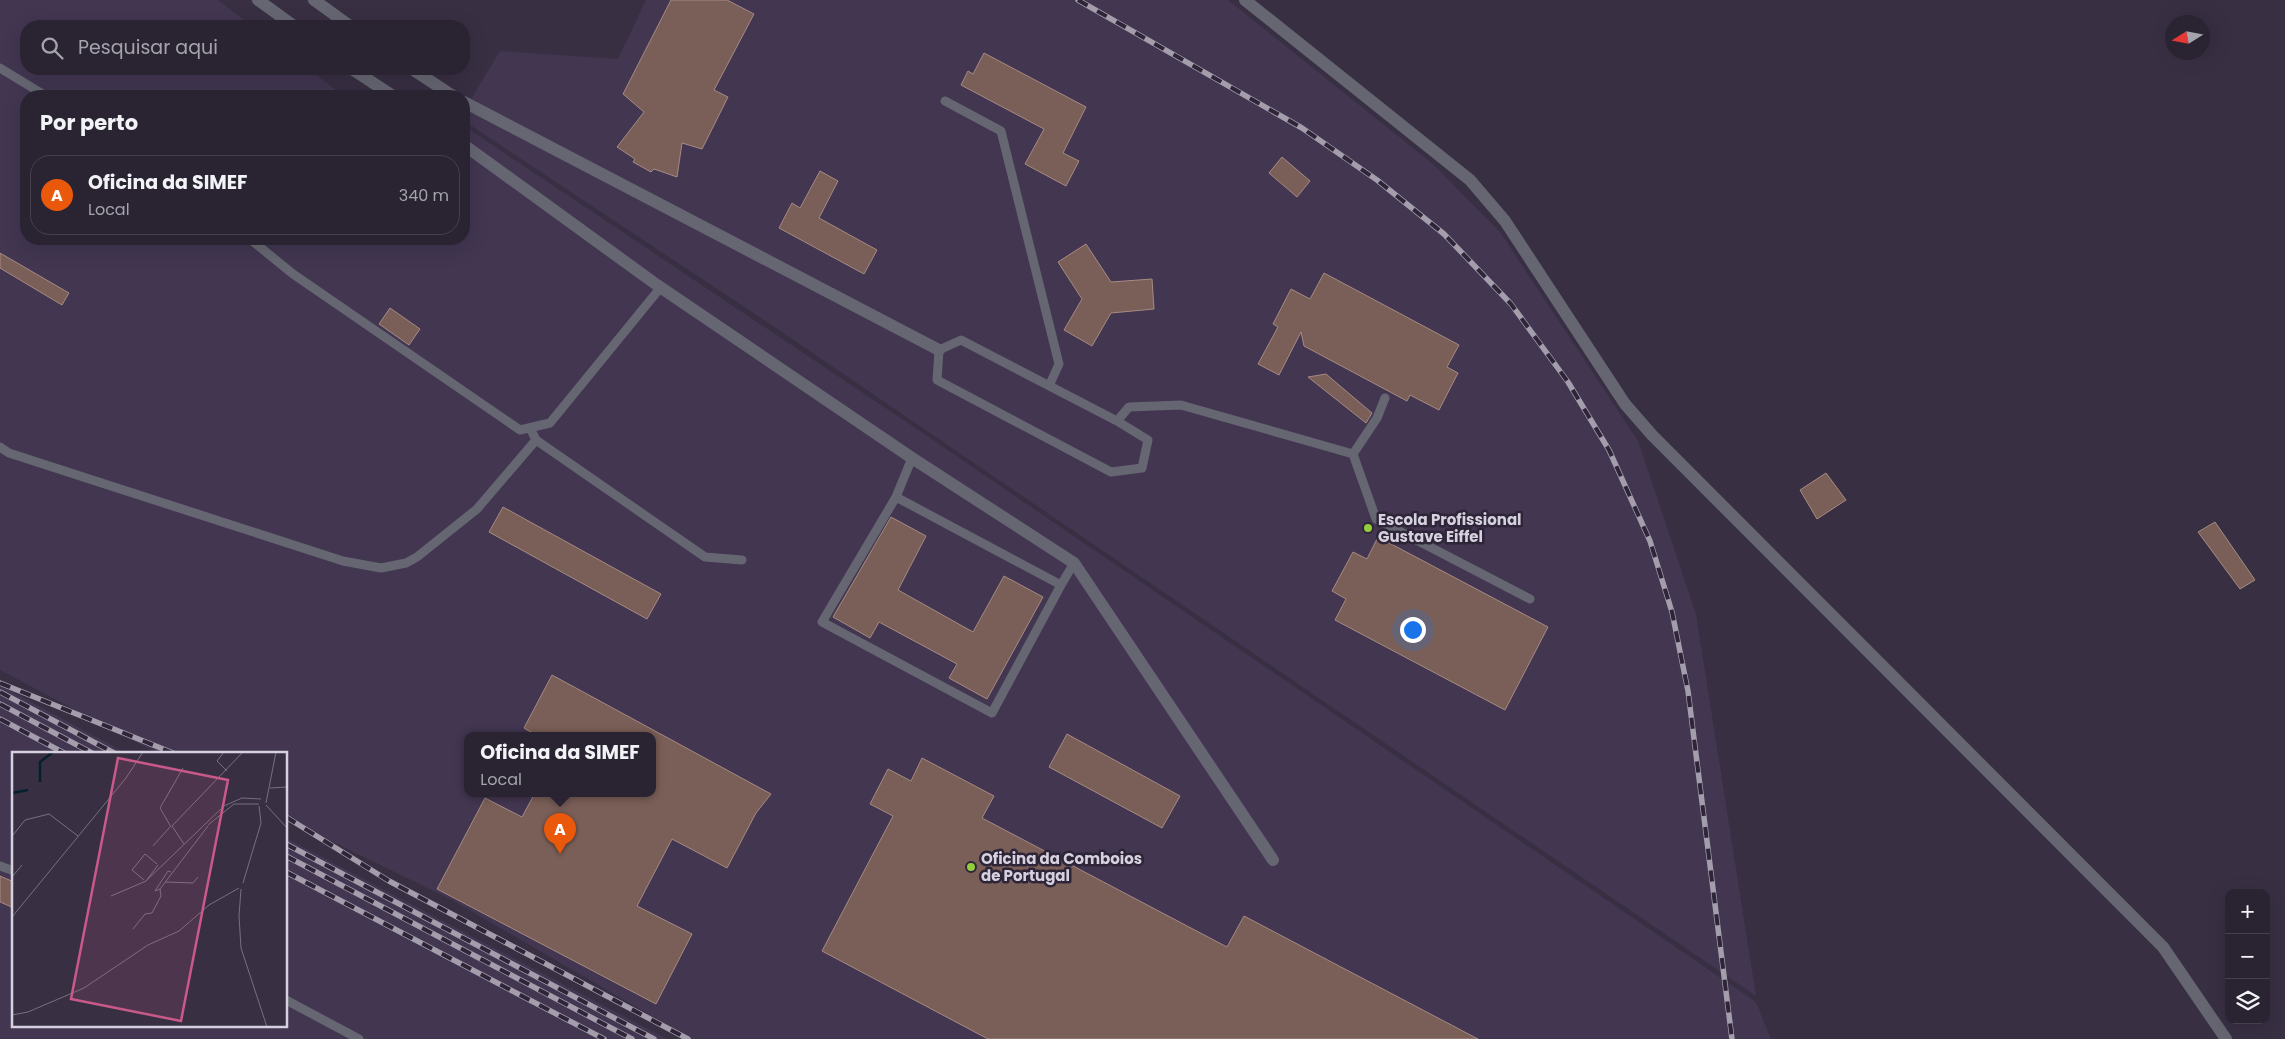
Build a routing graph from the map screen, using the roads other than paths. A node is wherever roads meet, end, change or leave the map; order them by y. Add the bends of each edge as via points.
1 (258, 0) edge
2 (314, 0) edge
3 (1245, 0) edge
4 (286, 20) edge
5 (342, 20) edge
6 (0, 68) edge
7 (361, 75) edge
8 (421, 75) edge
9 (36, 90) edge
10 (384, 90) edge
11 (444, 90) edge
12 (945, 101) dead end
13 (470, 105) edge
14 (470, 149) edge
15 (257, 245) edge
16 (661, 287) junction
17 (939, 350) junction
18 (1050, 386) junction
19 (1384, 398) dead end
20 (1117, 421) junction
21 (530, 428) junction
22 (536, 440) junction
23 (0, 447) edge
24 (1353, 454) junction
25 (912, 458) junction
26 (896, 497) junction
27 (742, 560) dead end
28 (1074, 563) junction
29 (1061, 585) junction
30 (1530, 599) dead end
31 (1273, 860) dead end
32 (0, 866) edge
33 (12, 870) edge
34 (288, 1001) edge
35 (359, 1039) edge
36 (2226, 1039) edge

1 - 4 street
2 - 5 street
3 - 36 street via 1470,180 1505,221 1625,404 1652,435 2163,946
6 - 9 lane
7 - 10 street
8 - 11 street
12 - 18 lane via 1001,131 1059,364
13 - 17 street
14 - 16 street
15 - 21 lane via 293,274 520,430
16 - 21 lane via 550,423
16 - 25 street
17 - 18 lane via 961,340
17 - 20 lane via 937,380 1111,472 1142,468 1148,440
18 - 20 lane
19 - 24 lane via 1377,418
20 - 24 lane via 1130,407 1180,405
21 - 22 lane
22 - 23 lane via 467,518 417,557 406,563 381,568 343,561 8,453
22 - 27 lane via 705,557
24 - 30 lane via 1376,519
25 - 26 lane
25 - 28 street
26 - 29 lane
26 - 29 lane via 822,622 992,713
28 - 29 lane
28 - 31 street
32 - 33 lane
34 - 35 lane

